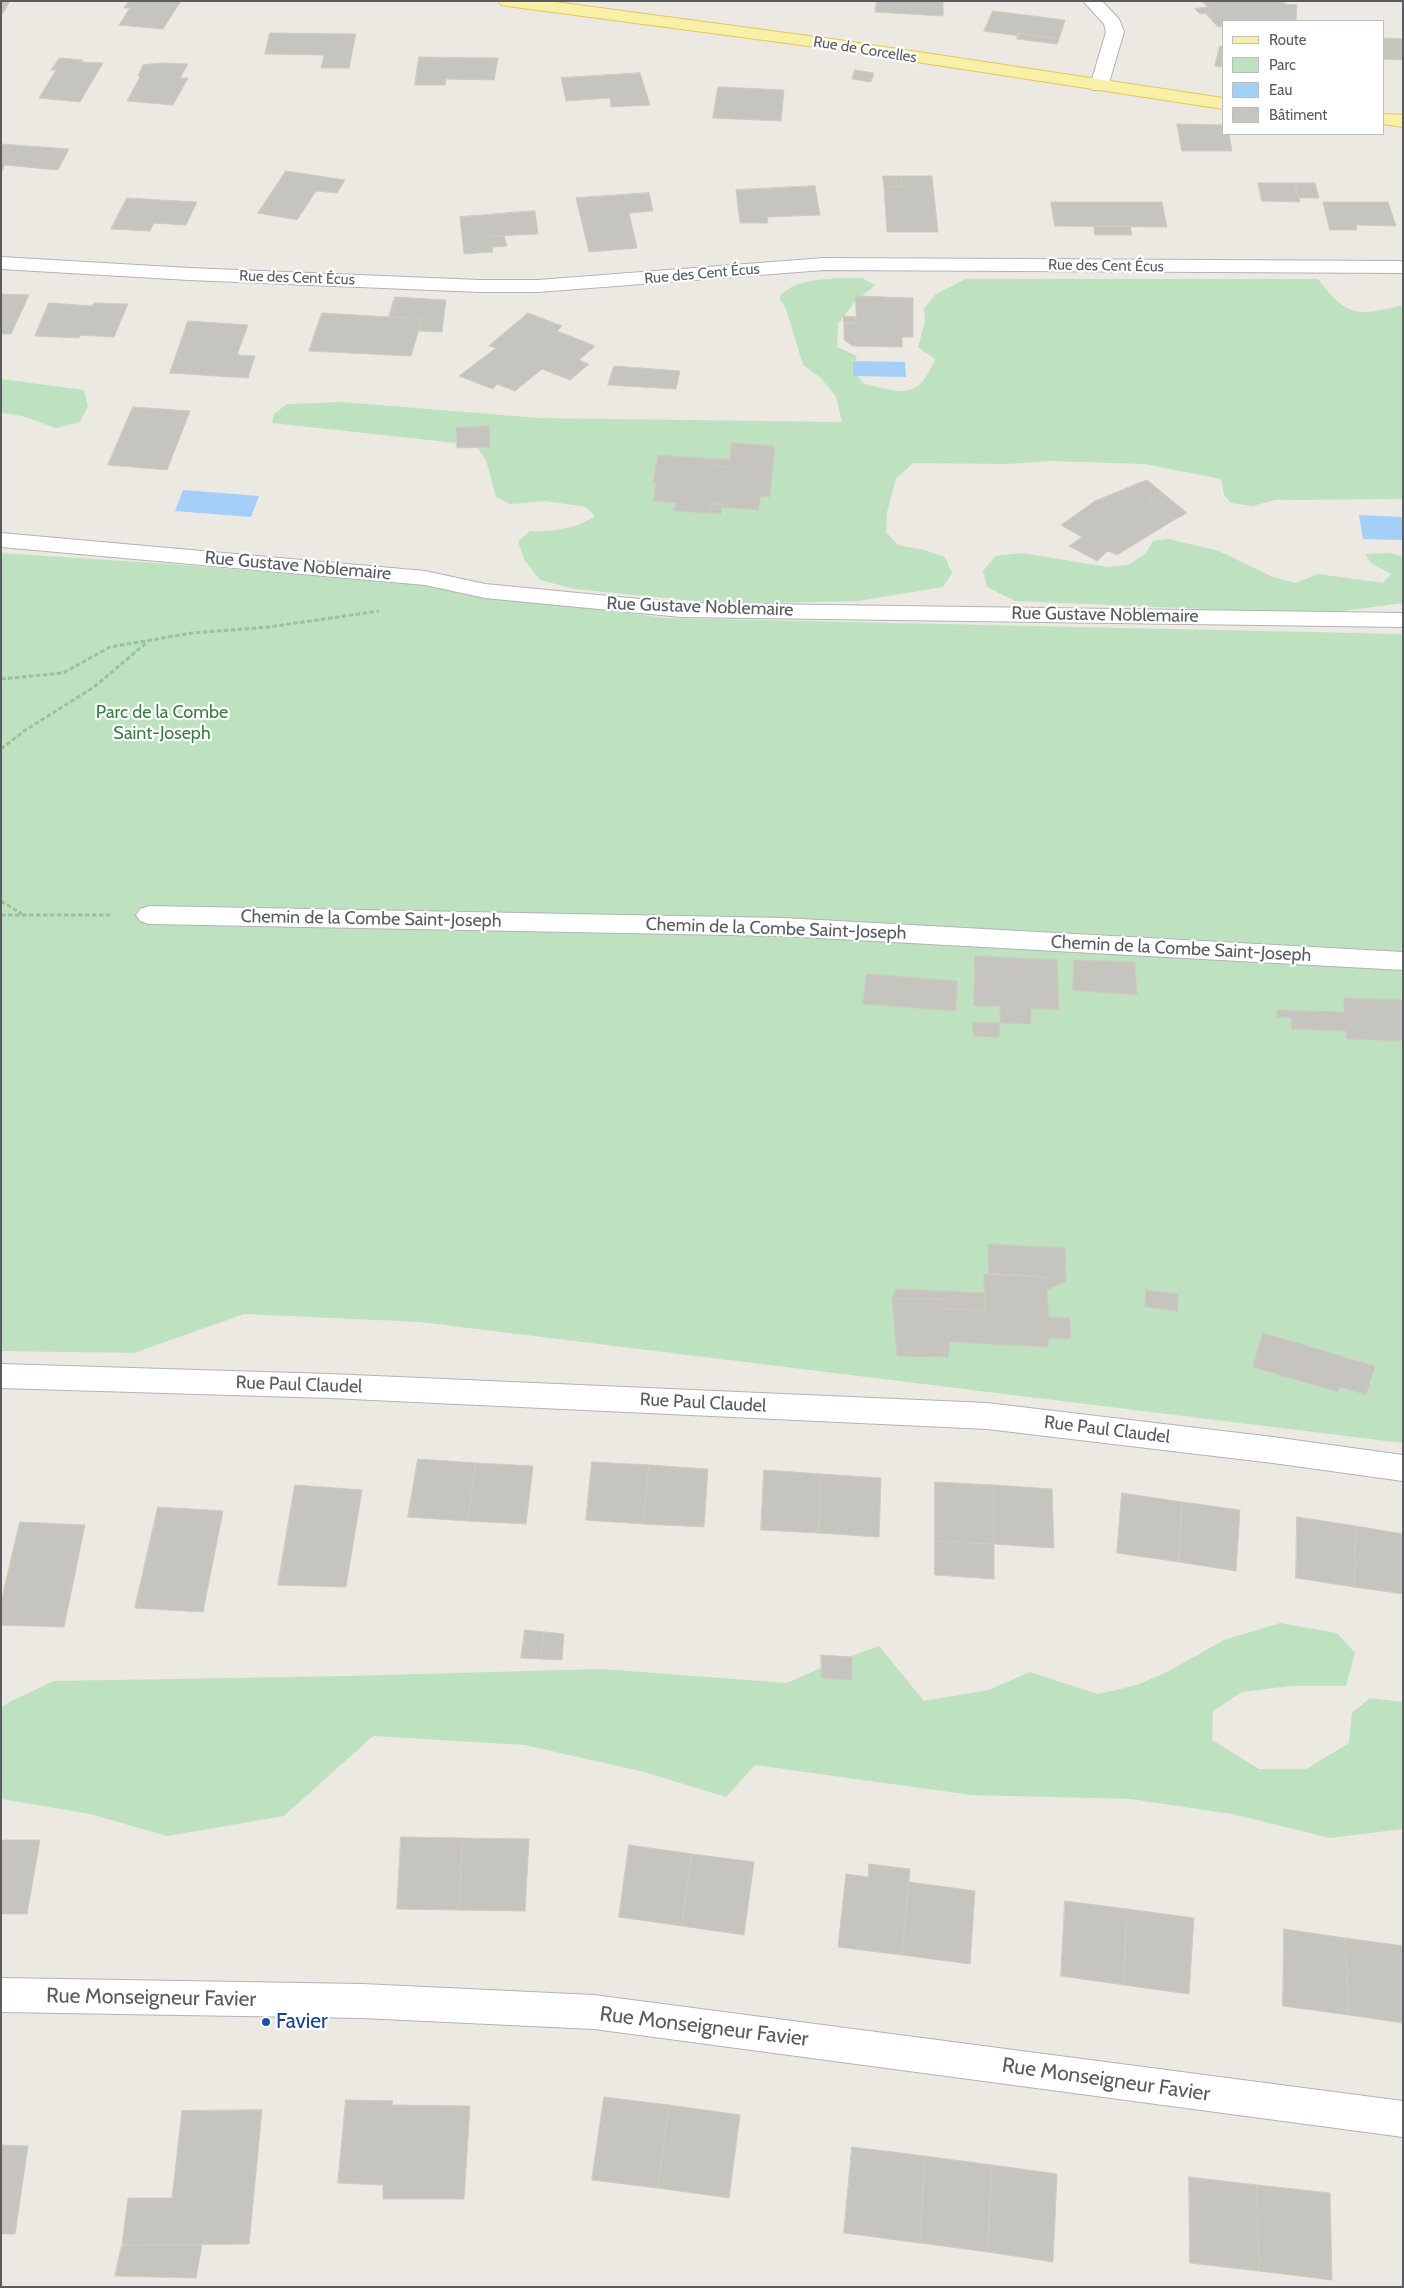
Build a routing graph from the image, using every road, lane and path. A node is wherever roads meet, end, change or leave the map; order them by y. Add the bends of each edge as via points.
1 (507, 1) edge
2 (1092, 1) edge
3 (1098, 86) junction
4 (1222, 104) edge
5 (1384, 119) edge
6 (1403, 121) edge
7 (1, 263) edge
8 (1403, 267) edge
9 (1, 540) edge
10 (381, 611) dead end
11 (1403, 620) edge
12 (147, 642) junction
13 (1, 679) edge
14 (1, 749) edge
15 (1, 901) edge
16 (1, 915) edge
17 (23, 915) junction
18 (149, 915) joint
19 (1403, 961) edge
20 (1, 1376) edge
21 (1403, 1468) edge
22 (1, 1995) edge
23 (1403, 2120) edge

1 - 3 main road, Rue de Corcelles via 839,45
2 - 3 street via 1114,23 1115,32
3 - 4 main road, Rue de Corcelles
5 - 6 main road
7 - 8 street, Rue des Cent Écus via 188,274 519,286 610,282 824,264
9 - 11 street, Rue Gustave Noblemaire via 425,578 485,591 681,610
10 - 12 path via 269,627 192,633
12 - 13 path via 110,647 63,673
12 - 14 path via 94,687
15 - 17 path
16 - 17 path
17 - 18 path
18 - 19 street, Chemin de la Combe Saint-Joseph via 782,927
20 - 21 street, Rue Paul Claudel via 252,1383 987,1416
22 - 23 street, Rue Monseigneur Favier via 362,2001 594,2012

